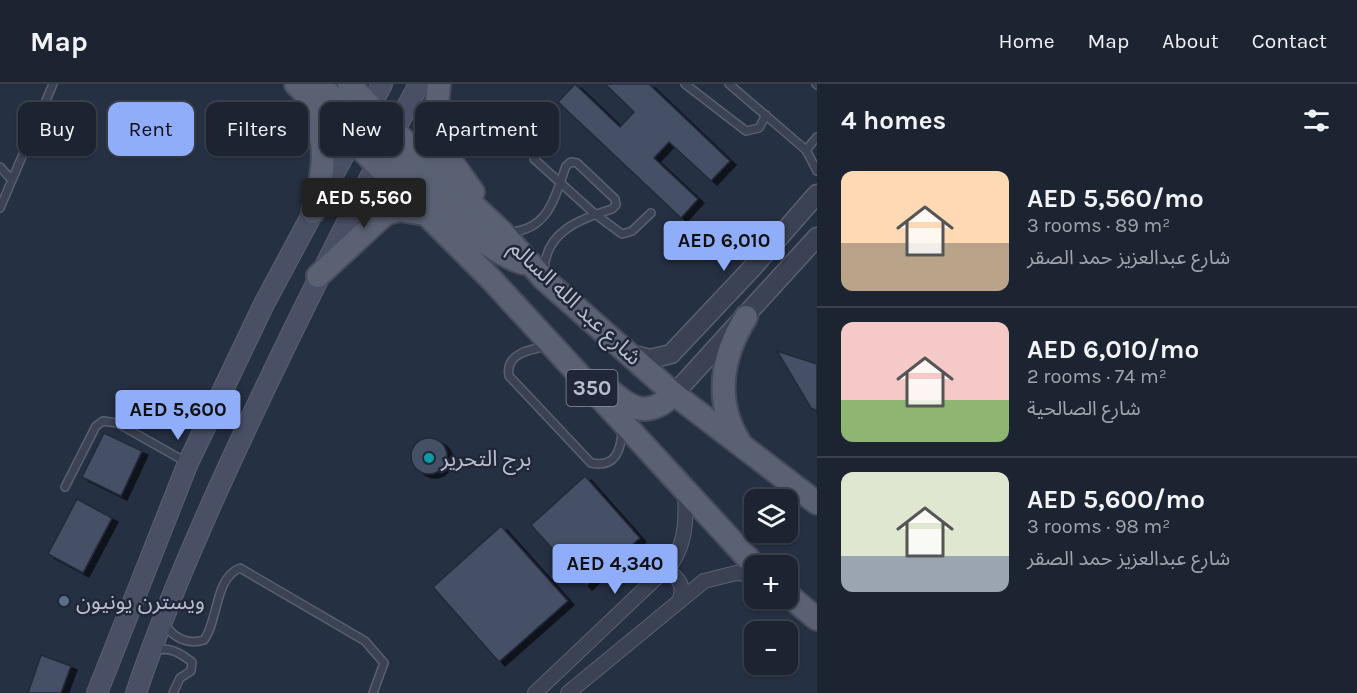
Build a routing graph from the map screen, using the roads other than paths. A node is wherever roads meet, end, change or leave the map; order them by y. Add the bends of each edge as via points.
1 (53, 84) edge
2 (289, 84) edge
3 (296, 84) edge
4 (319, 84) edge
5 (348, 84) edge
6 (382, 84) edge
7 (419, 84) edge
8 (439, 84) edge
9 (685, 84) edge
10 (729, 84) edge
11 (325, 102) edge
12 (338, 102) edge
13 (354, 102) edge
14 (373, 102) edge
15 (403, 114) edge
16 (766, 116) junction
17 (817, 137) edge
18 (806, 150) junction
19 (344, 156) edge
20 (381, 156) edge
21 (390, 156) edge
22 (394, 156) edge
23 (396, 156) edge
24 (534, 156) edge
25 (0, 167) edge
26 (817, 171) edge
27 (12, 180) junction
28 (560, 183) junction
29 (817, 194) edge
30 (0, 208) edge
31 (313, 212) junction
32 (651, 213) dead end
33 (425, 214) junction
34 (595, 214) junction
35 (502, 232) junction
36 (817, 237) edge
37 (537, 271) junction
38 (318, 276) junction
39 (490, 278) junction
40 (746, 317) junction
41 (552, 346) junction
42 (630, 354) junction
43 (674, 394) junction
44 (622, 422) junction
45 (744, 450) junction
46 (188, 463) junction
47 (65, 487) dead end
48 (685, 490) junction
49 (817, 503) edge
50 (745, 555) edge
51 (661, 574) junction
52 (744, 575) edge
53 (680, 599) junction
54 (798, 603) edge
55 (162, 619) junction
56 (817, 619) edge
57 (149, 654) junction
58 (97, 693) edge
59 (136, 693) edge
60 (173, 693) edge
61 (373, 693) edge
62 (535, 693) edge
63 (568, 693) edge

1 - 27 lane
2 - 31 main road via 313,115 324,143 323,174
3 - 11 main road, شارع عبد الله السالم / 350
4 - 12 main road
5 - 13 main road, شارع عبد الله السالم / 350
6 - 14 main road
7 - 15 main road
8 - 35 main road via 435,119 440,140
9 - 16 lane via 741,130 755,131
10 - 16 lane
16 - 18 lane
17 - 18 lane
18 - 26 lane
19 - 31 main road
20 - 38 main road
21 - 33 main road, شارع عبد الله السالم / 350
22 - 37 main road via 482,239
23 - 35 main road, شارع عبد الله السالم / 350
24 - 28 lane
25 - 27 lane
27 - 30 lane
28 - 34 lane
28 - 34 lane via 566,166 577,163 615,199 612,209
28 - 35 lane via 551,210 541,220 529,228
29 - 42 street via 671,354 650,359
31 - 46 main road
32 - 34 lane via 632,231 622,234
33 - 38 main road via 399,210 381,217
33 - 39 main road, شارع عبد الله السالم / 350
34 - 37 lane via 578,220 558,236
35 - 37 main road, شارع عبد الله السالم / 350
36 - 40 street
37 - 42 main road, شارع عبد الله السالم / 350
38 - 55 main road via 220,484
39 - 41 main road, شارع عبد الله السالم / 350
39 - 43 main road via 577,362 633,407 662,406
40 - 43 street
40 - 45 main road via 731,343 723,380 727,417
41 - 44 main road, شارع عبد الله السالم / 350
41 - 44 lane via 525,351 513,358 507,368 509,376 591,463 611,462 619,453
42 - 43 main road, شارع عبد الله السالم / 350
43 - 45 main road, شارع عبد الله السالم / 350
44 - 48 main road, شارع عبد الله السالم / 350
45 - 49 main road, شارع عبد الله السالم / 350
46 - 47 lane via 117,423 103,421 96,426
46 - 58 main road
48 - 50 main road, شارع عبد الله السالم / 350
48 - 51 street via 686,523 680,551
51 - 53 street via 671,574 680,581
51 - 62 street
52 - 53 street via 704,581
53 - 63 street
54 - 56 main road
55 - 57 main road
55 - 61 lane via 178,638 193,643 204,640 222,587 231,571 240,568 365,641 384,663
57 - 59 main road
57 - 60 lane via 160,649 173,651 192,662 191,671 180,678

